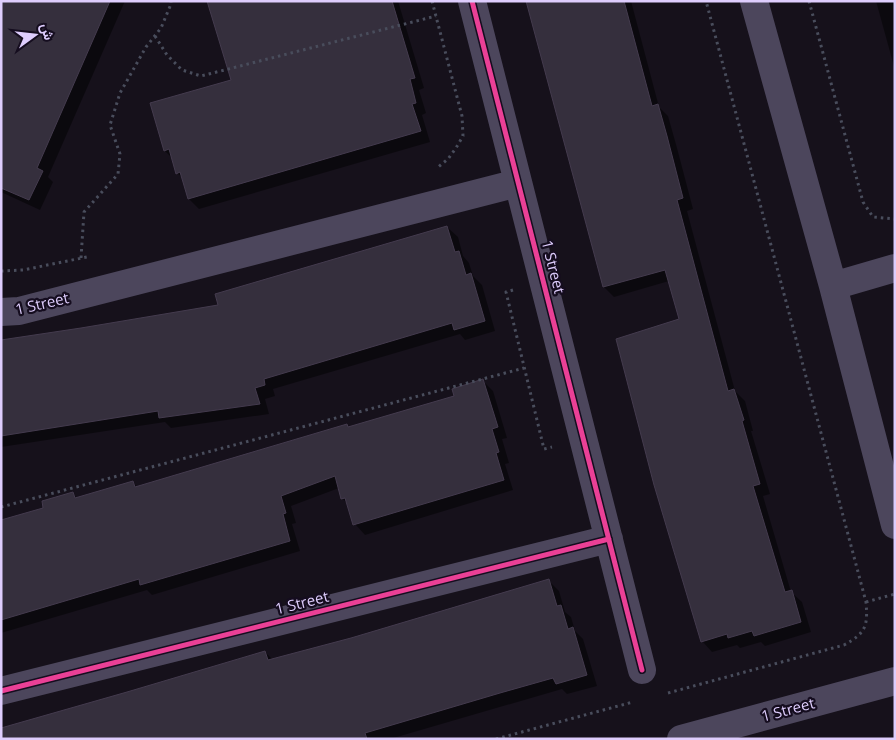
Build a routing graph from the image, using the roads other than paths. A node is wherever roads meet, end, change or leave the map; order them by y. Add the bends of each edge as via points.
1 (472, 1) edge
2 (754, 1) edge
3 (518, 184) junction
4 (895, 268) edge
5 (833, 286) junction
6 (1, 312) edge
7 (895, 525) edge
8 (609, 539) junction
9 (642, 670) dead end
10 (895, 681) edge
11 (1, 691) edge
12 (681, 739) edge

1 - 3 street, 1 Street
2 - 5 street
3 - 6 street, 1 Street via 36,307
3 - 8 street, 1 Street
4 - 5 street
5 - 7 street
8 - 9 street, 1 Street
8 - 11 street, 1 Street
10 - 12 street, 1 Street

